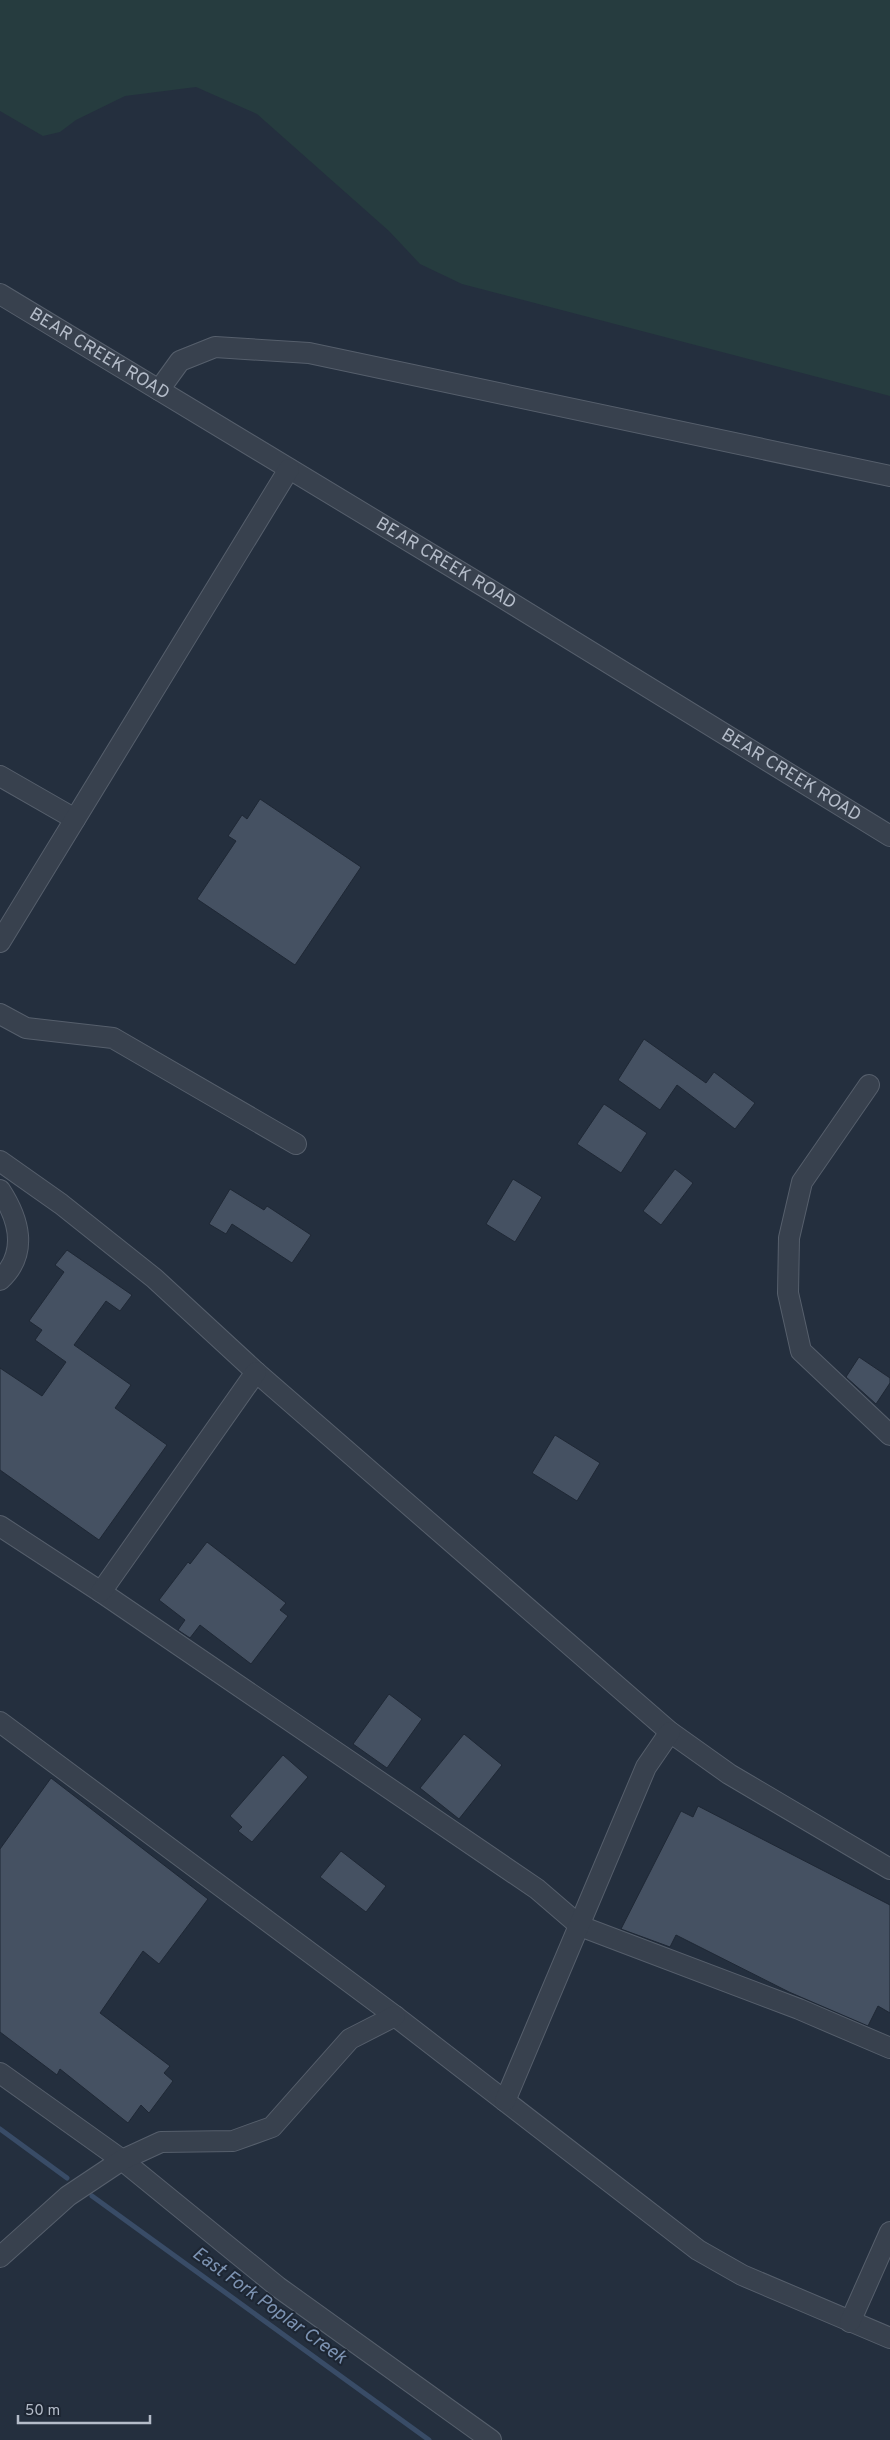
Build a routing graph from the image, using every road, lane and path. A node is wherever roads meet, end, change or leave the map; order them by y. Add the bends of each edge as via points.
1 (0, 294) edge
2 (159, 390) junction
3 (288, 469) junction
4 (890, 476) edge
5 (0, 776) edge
6 (75, 819) junction
7 (890, 836) edge
8 (0, 942) edge
9 (0, 1014) edge
10 (869, 1085) dead end
11 (296, 1144) dead end
12 (0, 1161) edge
13 (0, 1190) edge
14 (0, 1280) edge
15 (256, 1372) junction
16 (890, 1435) edge
17 (0, 1526) edge
18 (101, 1592) junction
19 (0, 1722) edge
20 (670, 1732) junction
21 (890, 1869) edge
22 (580, 1926) junction
23 (395, 2016) junction
24 (890, 2048) edge
25 (0, 2073) edge
26 (505, 2101) junction
27 (122, 2160) junction
28 (890, 2232) edge
29 (0, 2257) edge
30 (850, 2322) junction
31 (890, 2338) edge
32 (490, 2440) edge

1 - 2 street, BEAR CREEK ROAD
2 - 3 street, BEAR CREEK ROAD
2 - 4 street via 180,362 215,347 309,353
3 - 6 street
3 - 7 street, BEAR CREEK ROAD
5 - 6 street
6 - 8 street
9 - 11 street via 26,1028 113,1038
10 - 16 street via 802,1182 789,1238 788,1293 801,1351
12 - 15 street via 61,1204 154,1278
13 - 14 street via 14,1215 20,1244 7,1273
15 - 18 street
15 - 20 street
17 - 18 street
18 - 22 street via 537,1889
19 - 23 street
20 - 21 street via 728,1774
20 - 22 street via 646,1767
22 - 24 street via 799,2009
22 - 26 street
23 - 26 street
23 - 27 street via 350,2039 272,2127 233,2141 161,2142
25 - 27 street
26 - 30 street via 698,2250 742,2274
27 - 29 street via 68,2196
27 - 32 street via 278,2287
28 - 30 street
30 - 31 street

